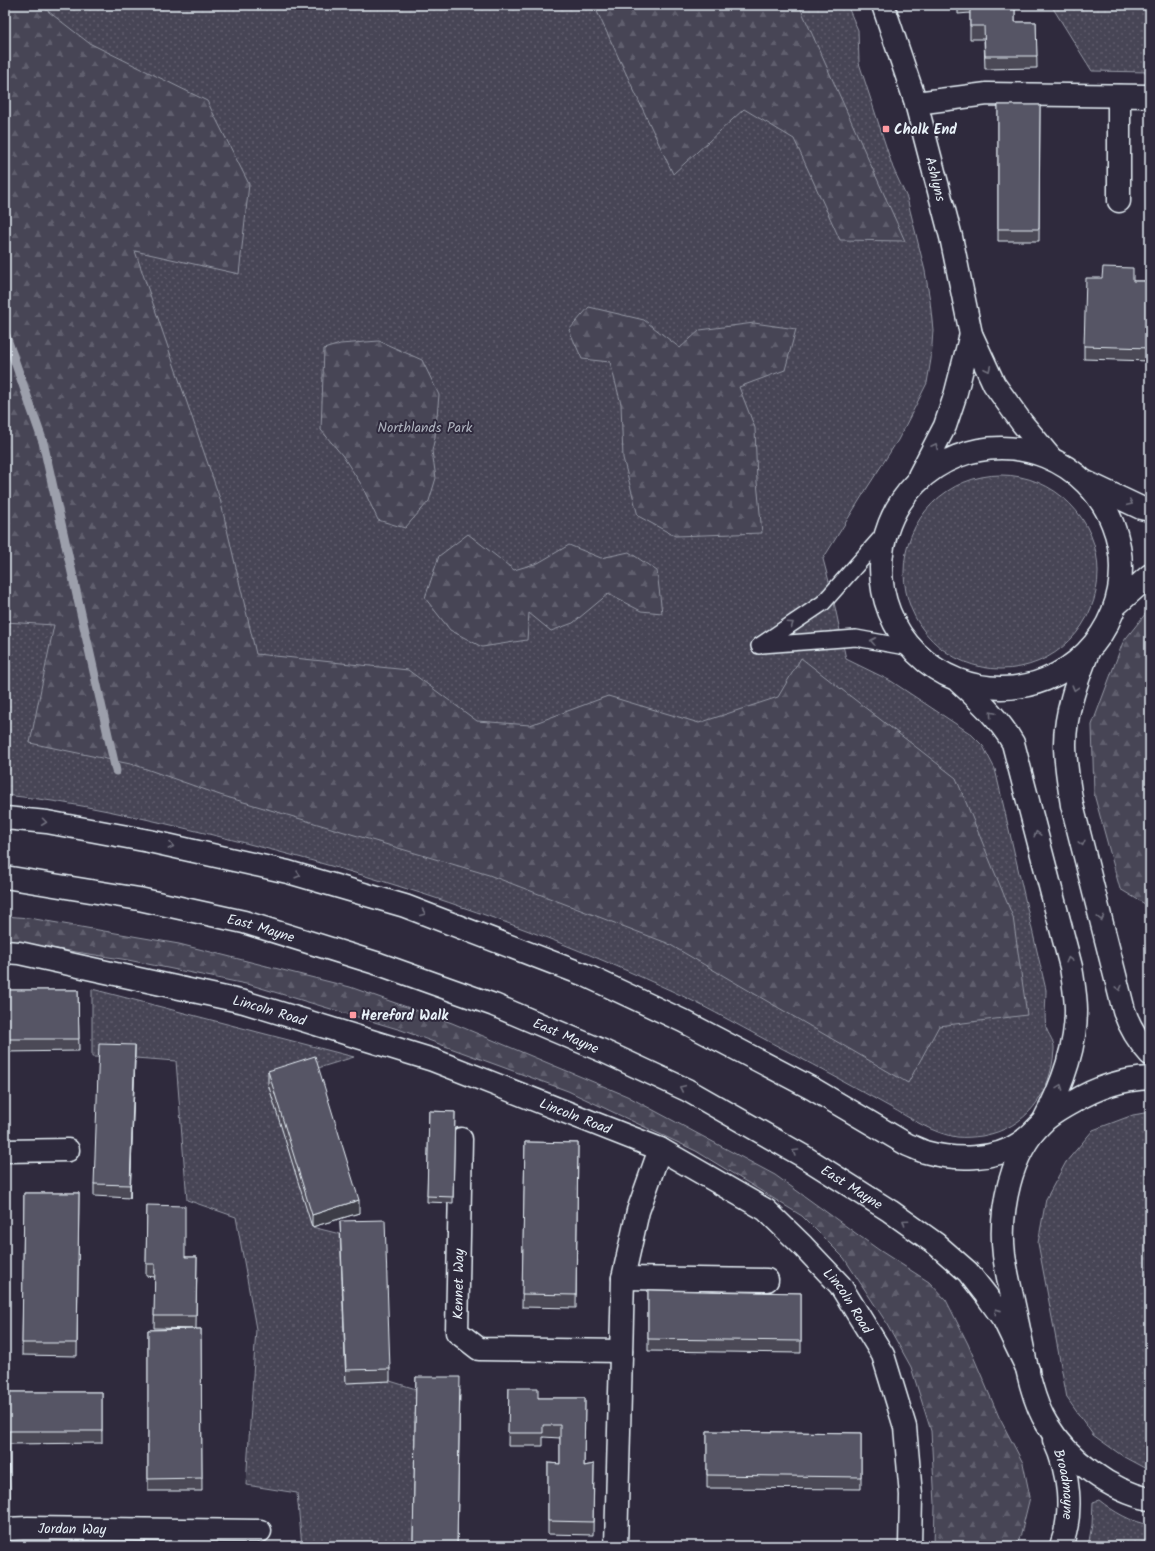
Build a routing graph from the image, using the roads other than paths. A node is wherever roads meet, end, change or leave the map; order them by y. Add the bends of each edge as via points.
1 (883, 5) edge
2 (1119, 96) junction
3 (1150, 96) edge
4 (916, 103) junction
5 (1119, 201) dead end
6 (971, 334) junction
7 (1050, 457) junction
8 (917, 481) junction
9 (1086, 482) junction
10 (1150, 510) edge
11 (885, 533) junction
12 (1150, 575) edge
13 (1115, 606) junction
14 (911, 648) junction
15 (1088, 651) junction
16 (959, 681) junction
17 (5, 818) edge
18 (5, 877) edge
19 (5, 952) edge
20 (1150, 1054) edge
21 (1150, 1078) edge
22 (1043, 1122) junction
23 (461, 1139) dead end
24 (660, 1149) junction
25 (68, 1150) dead end
26 (5, 1151) edge
27 (624, 1278) junction
28 (767, 1280) dead end
29 (621, 1351) junction
30 (1028, 1370) junction
31 (1047, 1424) junction
32 (1150, 1499) edge
33 (5, 1529) edge
34 (260, 1531) dead end
35 (29, 1537) edge
36 (616, 1546) edge
37 (910, 1546) edge
38 (1061, 1546) edge

1 - 4 street, Ashlyns
2 - 3 street
2 - 4 street via 987,94
2 - 5 street
4 - 6 street, Ashlyns via 951,237
6 -> 7 street, Ashlyns via 994,384
8 -> 6 street, Ashlyns via 945,426
7 - 8 street via 1025,449 980,448 944,461
7 - 9 street
8 - 11 street via 896,508
9 -> 10 street
9 - 13 street via 1104,504 1114,525 1118,542 1121,564
11 - 14 street via 880,561 881,584 888,612 901,637
14 -> 11 lane via 856,638 759,646 822,603
12 - 13 street
13 - 15 street via 1096,642
14 - 16 street via 941,673
15 - 16 street via 1068,669 1044,681 1018,688 980,687
15 -> 20 street via 1075,688 1068,722 1065,743 1068,782 1124,1011 1135,1035
22 -> 16 street via 1056,1097 1073,1042 1076,1010 1071,967 1013,743 1004,727 985,705
17 -> 22 street via 47,822 149,841 288,872 405,906 585,975 812,1089 924,1152 962,1157 999,1153 1019,1144
30 -> 18 street, East Mayne via 1004,1320 986,1295 968,1272 936,1244 890,1211 803,1156 687,1090 494,1004 379,964 244,922 139,899
19 - 24 street, Lincoln Road via 244,1002 433,1060
21 - 22 street via 1120,1082 1098,1089 1061,1108
22 - 30 street via 1027,1141 1018,1160 1010,1183 1003,1232 1008,1279
23 - 29 street, Kennet Way via 457,1332 479,1349
24 - 27 street via 638,1211
24 - 37 street, Lincoln Road via 766,1210 840,1285 883,1355 905,1427 911,1495
25 - 26 street
27 - 28 street
27 - 29 street
29 - 36 street
30 - 31 street
31 - 32 street via 1068,1450 1103,1480
31 - 38 street, Broadmayne via 1057,1446 1068,1492 1068,1523
33 - 35 street, Jordan Way
34 - 35 street, Jordan Way

